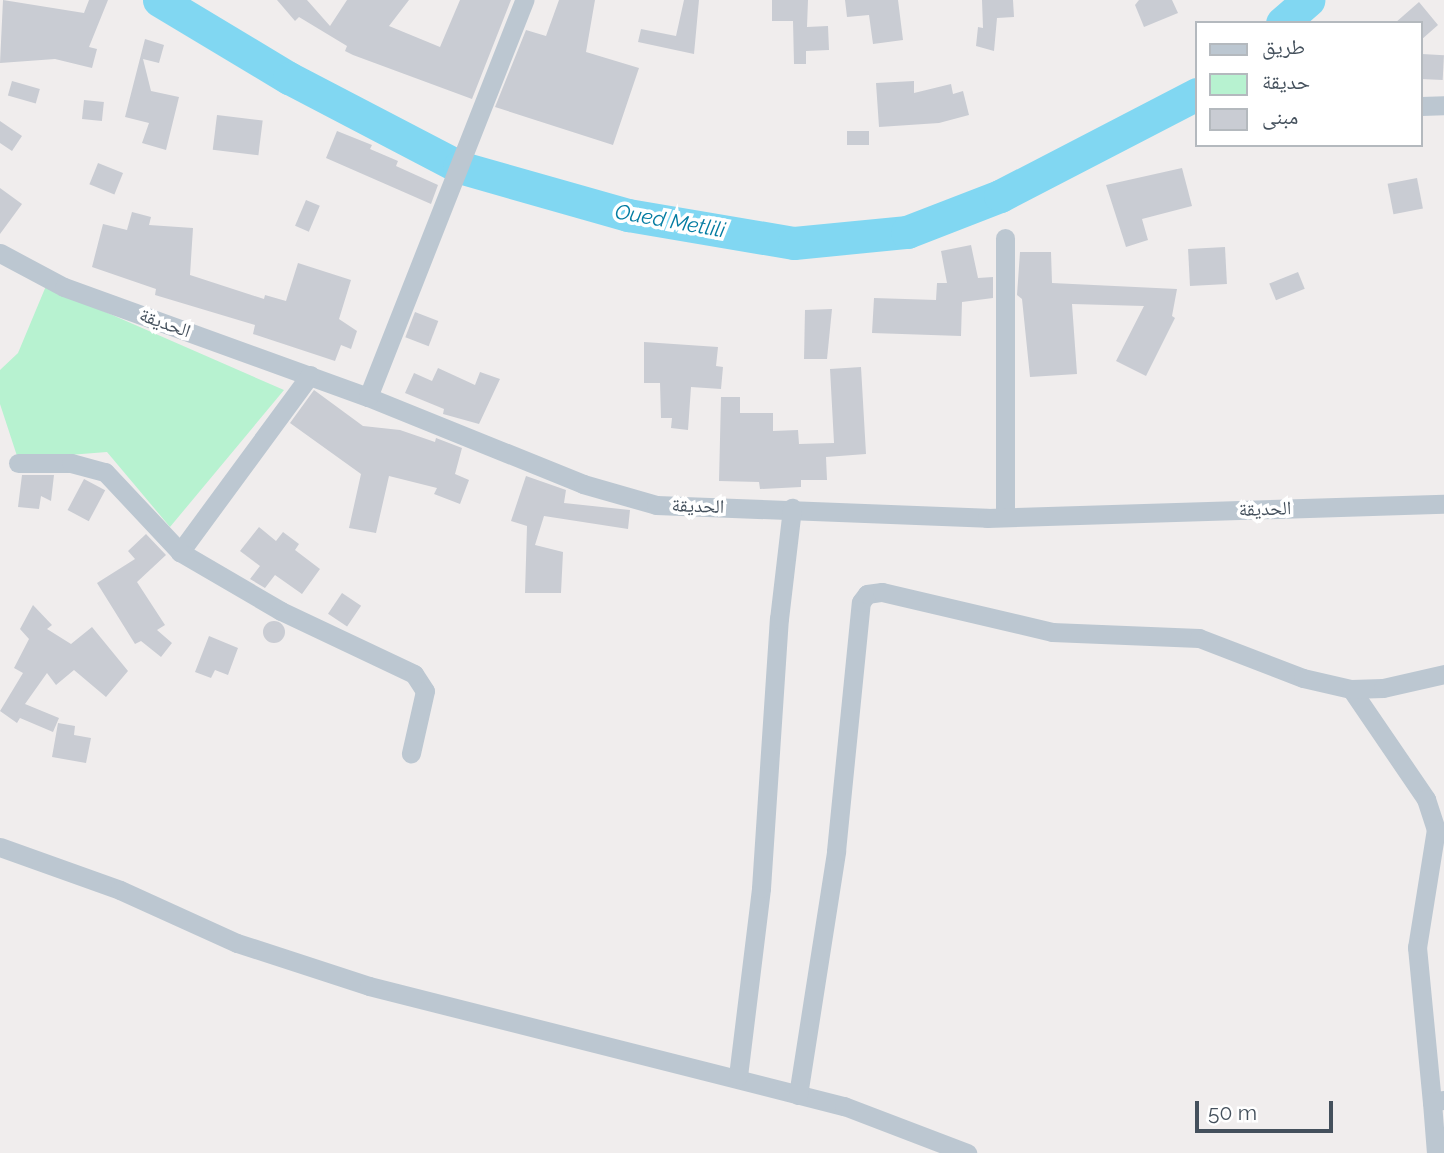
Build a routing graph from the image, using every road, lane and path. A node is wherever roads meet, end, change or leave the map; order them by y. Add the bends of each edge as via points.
1 (524, 0) edge
2 (1444, 105) edge
3 (1423, 106) edge
4 (1005, 238) dead end
5 (0, 253) edge
6 (310, 375) junction
7 (368, 397) junction
8 (18, 463) dead end
9 (1444, 504) edge
10 (792, 508) junction
11 (1005, 517) junction
12 (180, 552) junction
13 (1444, 674) edge
14 (1350, 690) junction
15 (411, 752) dead end
16 (0, 846) edge
17 (738, 1076) junction
18 (798, 1095) junction
19 (1438, 1101) edge
20 (967, 1153) edge
21 (1436, 1153) edge

1 - 7 street
2 - 3 street
4 - 11 street
5 - 6 street, الحديقة via 64,287
6 - 7 street, الحديقة
6 - 12 street
7 - 10 street, الحديقة via 583,484 656,505
8 - 12 street via 71,463 104,472
9 - 11 street, الحديقة
10 - 11 street, الحديقة
10 - 17 street via 779,619 761,888
12 - 15 street via 281,611 414,674 425,691
13 - 14 street via 1383,688
14 - 18 street via 1303,678 1199,638 1052,632 882,592 867,594 861,602 836,851
14 - 19 street via 1426,799 1436,829 1417,947
16 - 17 street via 120,890 237,943 369,986
17 - 18 street
18 - 20 street via 844,1105
19 - 21 street

